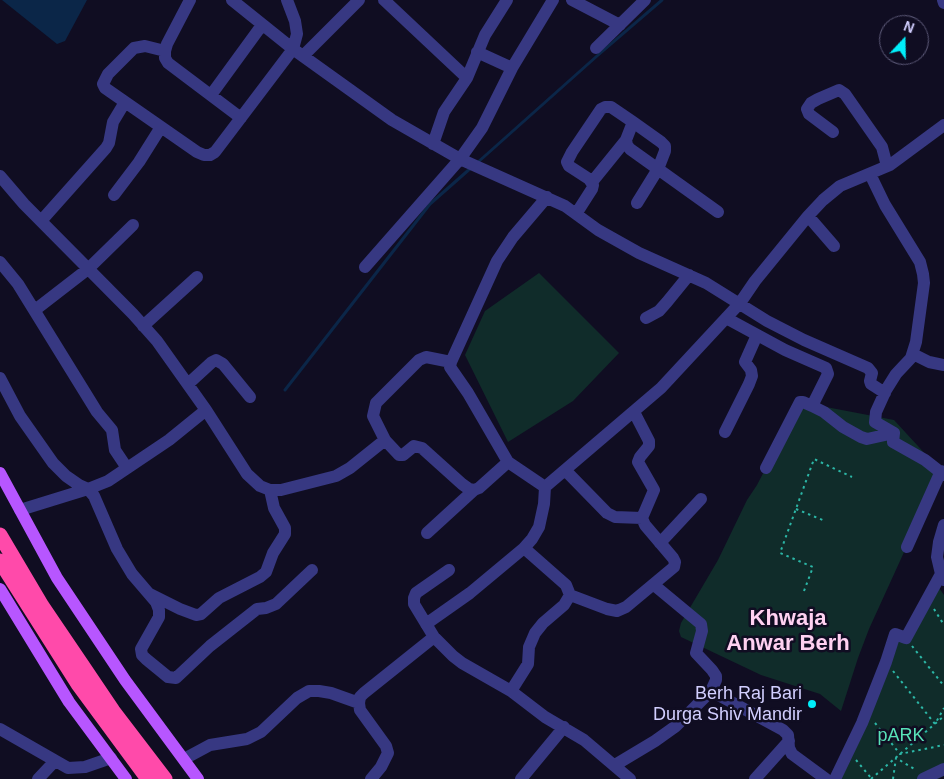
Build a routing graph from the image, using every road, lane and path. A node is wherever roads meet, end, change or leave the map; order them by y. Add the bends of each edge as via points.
1 (190, 0) edge
2 (232, 0) edge
3 (286, 0) edge
4 (359, 0) edge
5 (384, 0) edge
6 (507, 0) edge
7 (552, 0) edge
8 (572, 0) edge
9 (645, 0) edge
10 (262, 25) junction
11 (620, 25) junction
12 (596, 48) dead end
13 (165, 52) junction
14 (477, 52) junction
15 (298, 53) junction
16 (512, 68) junction
17 (466, 78) junction
18 (211, 95) junction
19 (125, 102) junction
20 (241, 118) junction
21 (633, 122) junction
22 (944, 125) edge
23 (161, 127) junction
24 (833, 132) dead end
25 (626, 140) junction
26 (434, 144) junction
27 (460, 159) junction
28 (887, 166) junction
29 (658, 169) junction
30 (870, 174) junction
31 (0, 176) edge
32 (592, 182) junction
33 (114, 195) dead end
34 (547, 196) junction
35 (637, 203) dead end
36 (718, 212) dead end
37 (576, 214) junction
38 (808, 216) junction
39 (41, 220) junction
40 (133, 225) dead end
41 (834, 246) dead end
42 (0, 262) edge
43 (365, 267) dead end
44 (88, 269) junction
45 (689, 276) junction
46 (197, 277) dead end
47 (740, 303) junction
48 (35, 310) junction
49 (646, 318) dead end
50 (726, 318) junction
51 (143, 326) junction
52 (757, 335) junction
53 (912, 354) junction
54 (451, 362) junction
55 (944, 365) edge
56 (0, 378) edge
57 (188, 384) junction
58 (885, 393) junction
59 (250, 396) dead end
60 (812, 406) junction
61 (206, 410) junction
62 (634, 412) junction
63 (725, 432) dead end
64 (894, 433) junction
65 (386, 440) junction
66 (508, 462) junction
67 (126, 468) junction
68 (766, 468) dead end
69 (565, 470) junction
70 (0, 472) edge
71 (942, 473) edge
72 (852, 477) dead end
73 (545, 487) junction
74 (88, 489) junction
75 (270, 490) junction
76 (474, 490) junction
77 (701, 498) dead end
78 (796, 509) junction
79 (20, 510) junction
80 (642, 518) junction
81 (825, 521) dead end
82 (944, 526) edge
83 (427, 533) dead end
84 (0, 536) edge
85 (660, 543) junction
86 (907, 547) dead end
87 (524, 548) junction
88 (0, 560) edge
89 (312, 570) dead end
90 (449, 570) dead end
91 (942, 577) edge
92 (654, 585) junction
93 (0, 591) edge
94 (804, 591) dead end
95 (148, 592) junction
96 (570, 595) junction
97 (928, 598) junction
98 (426, 624) junction
99 (944, 625) edge
100 (900, 636) junction
101 (434, 637) junction
102 (886, 662) junction
103 (944, 686) edge
104 (511, 691) junction
105 (710, 691) junction
106 (358, 703) junction
107 (944, 708) edge
108 (866, 712) junction
109 (944, 716) edge
110 (935, 724) junction
111 (564, 727) junction
112 (0, 729) edge
113 (789, 740) junction
114 (944, 745) edge
115 (848, 751) junction
116 (900, 754) junction
117 (111, 758) junction
118 (896, 758) junction
119 (184, 759) junction
120 (54, 762) junction
121 (615, 765) junction
122 (944, 769) edge
123 (85, 773) edge
124 (925, 778) edge
125 (38, 779) edge
126 (126, 779) edge
127 (148, 779) edge
128 (165, 779) edge
129 (198, 779) edge
130 (372, 779) edge
131 (521, 779) edge
132 (630, 779) edge
133 (756, 779) edge
134 (826, 779) edge
135 (834, 779) edge
136 (872, 779) edge
137 (893, 779) edge

1 - 13 street
2 - 10 street
3 - 15 street via 295,21
4 - 15 street
5 - 17 street
6 - 14 street
7 - 16 street
8 - 11 street
9 - 11 street
10 - 15 street
10 - 18 street
11 - 12 street
13 - 18 street via 168,63
13 - 19 street via 139,46 108,74 103,84 105,88
14 - 16 street
14 - 17 street
15 - 20 street
15 - 26 street via 392,120
16 - 27 street via 482,128
17 - 26 street via 444,112
18 - 20 street
19 - 23 street
19 - 39 street via 113,122 106,148
20 - 23 street via 210,155 197,152
21 - 25 street
21 - 29 street via 664,146
21 - 32 street via 611,107 601,109 596,116 567,162
22 - 28 street
23 - 33 street
24 - 28 street via 807,109 811,103 839,90 882,147
25 - 29 street via 630,149
25 - 32 street
26 - 27 street
27 - 34 street
27 - 43 street
28 - 30 street
29 - 35 street
29 - 36 street
30 - 38 street via 840,186
30 - 53 street via 920,262 923,274
31 - 39 street
32 - 37 street via 592,189
34 - 37 street
34 - 54 street via 497,261
37 - 45 street via 598,230
38 - 41 street
38 - 47 street
39 - 44 street
40 - 44 street
42 - 48 street
44 - 48 street
44 - 51 street
45 - 47 street
45 - 49 street via 659,311
46 - 51 street
47 - 50 street
47 - 58 street via 804,340 868,368 872,373 871,384
48 - 67 street via 97,412 112,430 115,450
50 - 52 street
50 - 62 street
51 - 57 street
52 - 60 street via 828,371
52 - 63 street via 745,362 752,376
53 - 55 street
53 - 58 street
54 - 65 street via 426,357 419,360 376,403 373,416
54 - 66 street via 450,367
56 - 74 street via 20,416 53,463 66,476
57 - 59 street via 216,360
57 - 61 street
58 - 64 street via 875,422
60 - 64 street via 867,439
60 - 68 street via 803,402 797,405
61 - 67 street via 169,440
61 - 75 street via 247,474
62 - 69 street
62 - 80 street via 650,441 638,462 654,490
64 - 71 street via 893,442
65 - 75 street via 336,476
65 - 76 street via 399,455 414,446 422,448 462,484
66 - 73 street
66 - 76 street
67 - 74 street via 108,481
69 - 73 street
69 - 80 street via 607,513 615,517
70 - 79 main road
71 - 86 street
72 - 78 path via 814,459
73 - 87 street via 539,527
74 - 79 street
74 - 95 street via 117,549
75 - 95 street via 285,534 266,572 196,615
76 - 83 street
77 - 85 street
78 - 81 path
78 - 94 path via 780,553 813,567
79 - 119 main road via 57,578 125,680
80 - 85 street
82 - 91 street via 937,557
84 - 128 highway via 82,665
85 - 92 street via 674,562
87 - 96 street via 566,585
87 - 98 street
88 - 127 highway via 78,684
89 - 95 street via 276,604 256,609 173,679 142,655 142,644 159,617 156,602
90 - 98 street via 416,592 414,604
91 - 97 street
92 - 96 street via 617,611
92 - 105 street via 700,624 702,631 696,653 716,676
93 - 117 main road via 69,702
96 - 104 street via 535,633 529,647 528,664
97 - 99 path
97 - 100 street via 918,616
98 - 101 street
100 - 102 street
100 - 103 path
101 - 104 street via 462,663
101 - 106 street via 364,692
102 - 108 street
102 - 110 path
104 - 111 street
105 - 113 street via 783,730
105 - 121 street via 676,726
106 - 119 street via 331,693 310,692 297,698 261,732 247,739 210,745
106 - 130 street via 388,753
107 - 110 path
108 - 115 street
108 - 116 path
109 - 110 path
110 - 116 path
111 - 121 street
111 - 131 street
112 - 120 street
113 - 133 street
113 - 134 street via 792,754
114 - 116 path
115 - 135 street
115 - 136 path
116 - 118 path
117 - 123 street
117 - 126 main road
118 - 124 path
118 - 136 path
118 - 137 path
119 - 129 main road
120 - 123 street
120 - 125 street
121 - 132 street
122 - 124 street

